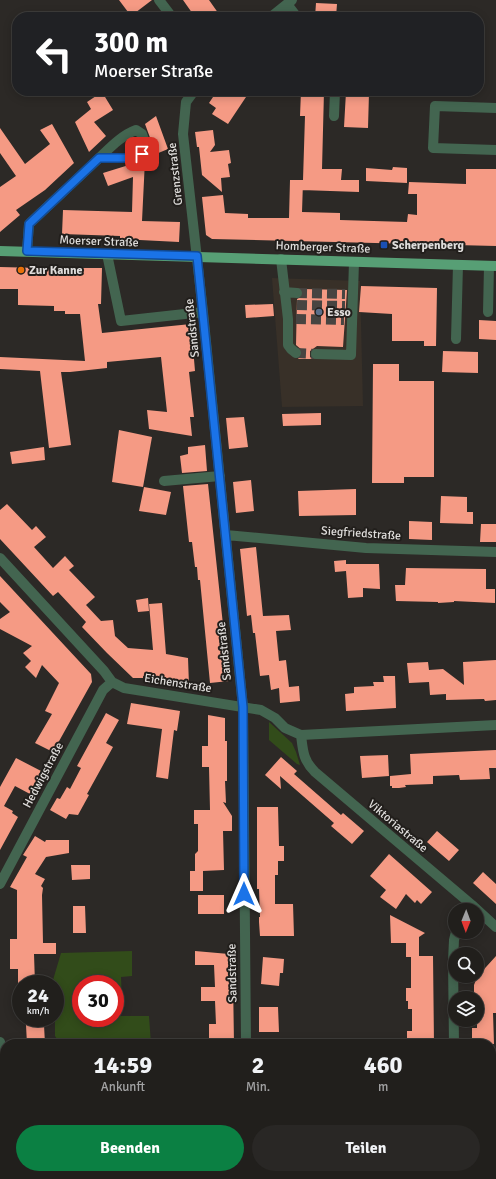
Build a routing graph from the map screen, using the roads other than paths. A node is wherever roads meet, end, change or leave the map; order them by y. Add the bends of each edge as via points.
1 (159, 0) edge
2 (289, 2) edge
3 (168, 12) edge
4 (277, 12) edge
5 (294, 12) edge
6 (190, 96) edge
7 (335, 96) edge
8 (496, 108) edge
9 (334, 116) dead end
10 (496, 150) edge
11 (99, 158) dead end
12 (0, 250) edge
13 (27, 251) junction
14 (107, 254) junction
15 (197, 256) junction
16 (281, 259) junction
17 (354, 262) junction
18 (458, 265) junction
19 (493, 266) edge
20 (284, 292) junction
21 (297, 293) tunnel mouth
22 (286, 305) junction
23 (297, 305) tunnel mouth
24 (203, 312) junction
25 (488, 312) dead end
26 (456, 340) dead end
27 (296, 353) dead end
28 (316, 354) tunnel mouth
29 (220, 476) junction
30 (164, 481) dead end
31 (226, 535) junction
32 (496, 552) edge
33 (0, 558) edge
34 (112, 682) junction
35 (243, 707) junction
36 (496, 725) edge
37 (301, 734) junction
38 (0, 884) edge
39 (465, 903) edge
40 (484, 918) edge
41 (496, 927) edge
42 (454, 939) edge
43 (246, 1039) edge
44 (454, 1039) edge

1 - 3 street
2 - 4 street
2 - 5 street
6 - 15 street, Grenzstraße via 186,102 183,134
7 - 9 street
8 - 10 street via 435,106 433,148
11 - 13 street via 29,224
12 - 13 main road, Moerser Straße
13 - 14 main road, Moerser Straße
14 - 15 main road, Moerser Straße
14 - 24 street via 121,321
15 - 16 main road, Homberger Straße
15 - 24 street, Sandstraße
16 - 17 main road, Homberger Straße
16 - 20 street
17 - 18 main road, Homberger Straße
17 - 28 street via 348,320 352,354
18 - 19 main road, Homberger Straße
18 - 26 street
19 - 25 street
20 - 21 street
20 - 22 street
22 - 23 street
22 - 27 street via 292,319 288,345
24 - 29 street, Sandstraße
29 - 30 street
29 - 31 street, Sandstraße
31 - 32 street, Siegfriedstraße via 366,548
31 - 35 street, Sandstraße
33 - 34 street
34 - 35 street, Eichenstraße via 124,688
34 - 38 street, Hedwigstraße via 103,690
35 - 37 street, Eichenstraße via 261,710 285,728
35 - 43 street, Sandstraße
36 - 37 street, Eichenstraße
37 - 39 street, Viktoriastraße via 307,764
40 - 41 street, Viktoriastraße
42 - 44 street

